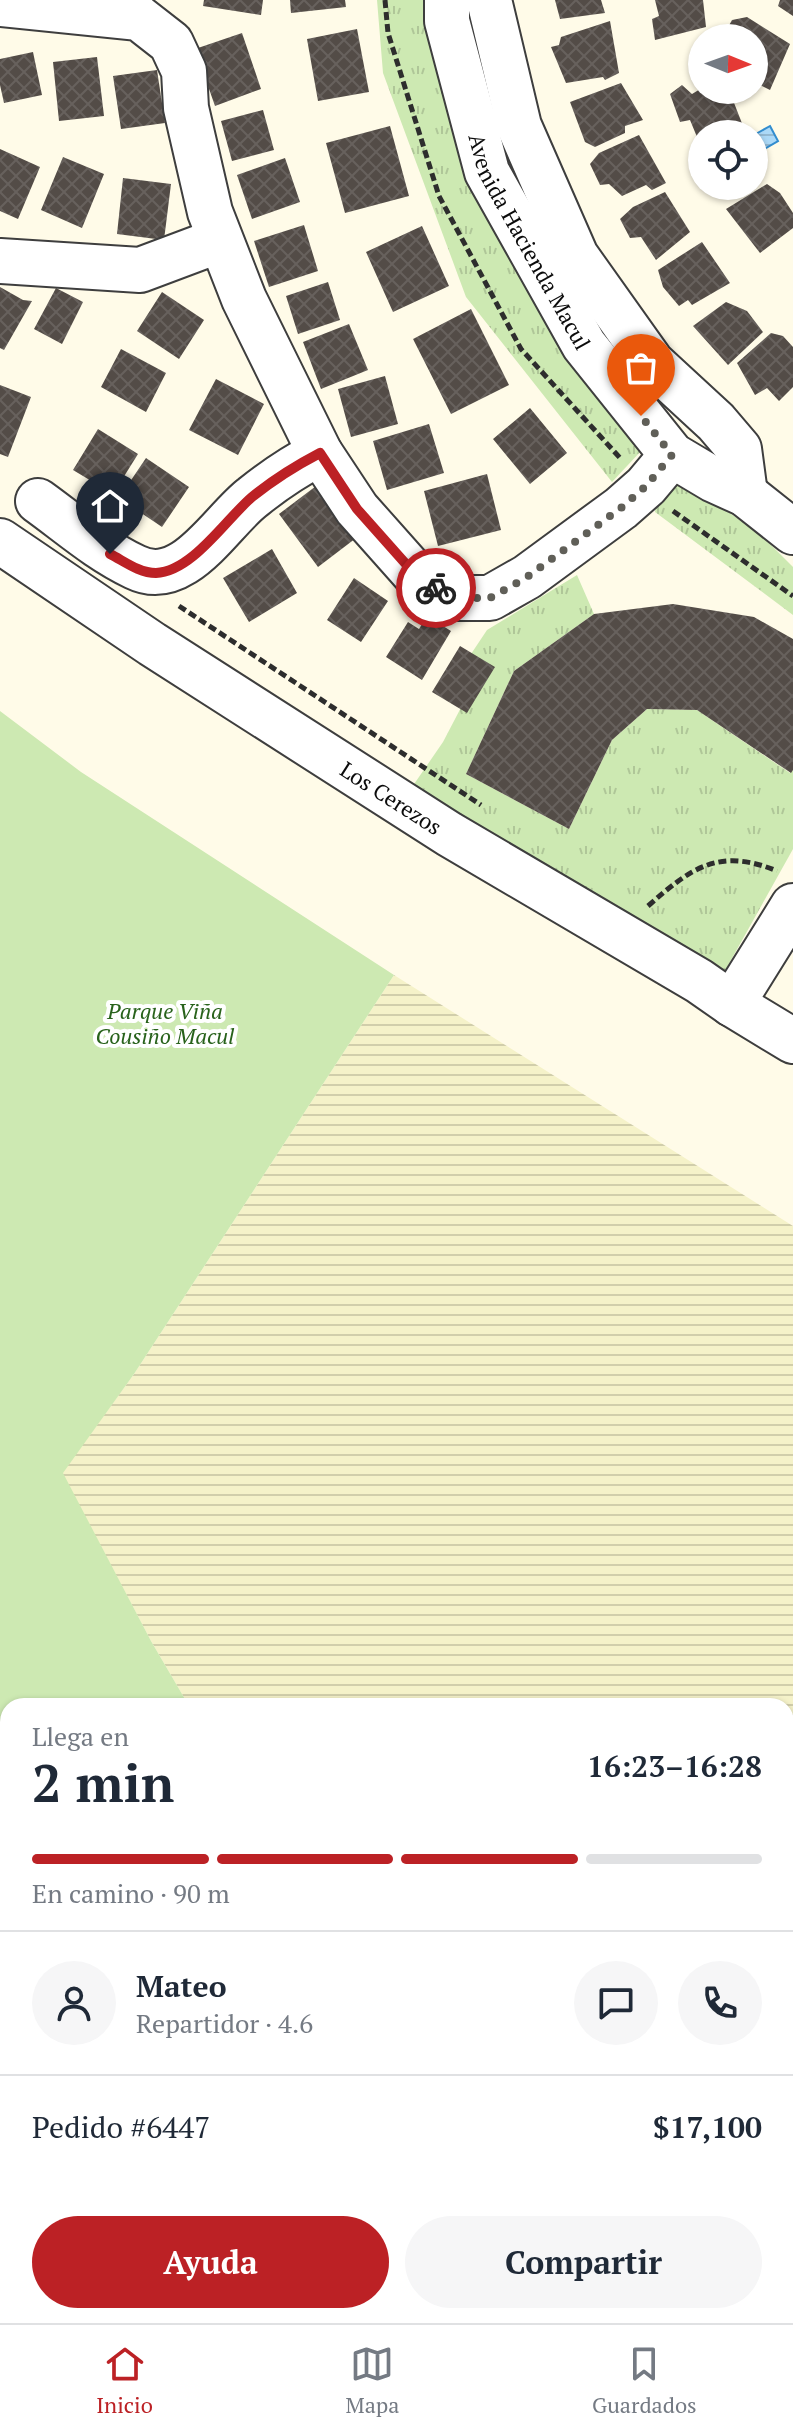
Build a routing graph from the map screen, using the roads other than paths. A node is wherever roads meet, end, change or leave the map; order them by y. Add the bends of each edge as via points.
1 (447, 0) edge
2 (489, 0) edge
3 (0, 4) edge
4 (220, 240) junction
5 (0, 261) edge
6 (320, 453) junction
7 (672, 455) junction
8 (745, 494) junction
9 (38, 501) dead end
10 (793, 532) edge
11 (0, 541) edge
12 (786, 889) edge
13 (732, 1004) junction
14 (790, 1031) edge

1 - 7 street, Avenida Hacienda Macul via 447,21 487,172 584,345
2 - 8 street via 519,126 576,256 652,363 739,449
3 - 4 street via 139,18 171,43 184,71 186,108
4 - 5 street via 140,270
4 - 6 street
6 - 7 street via 357,509 421,581 458,598 490,598 527,577 621,508
6 - 9 street via 251,498 195,555 157,573 110,554
7 - 8 street, Avenida Hacienda Macul
8 - 10 street, Avenida Hacienda Macul
11 - 13 street, Los Cerezos via 449,834
12 - 13 street
13 - 14 street, Los Cerezos

